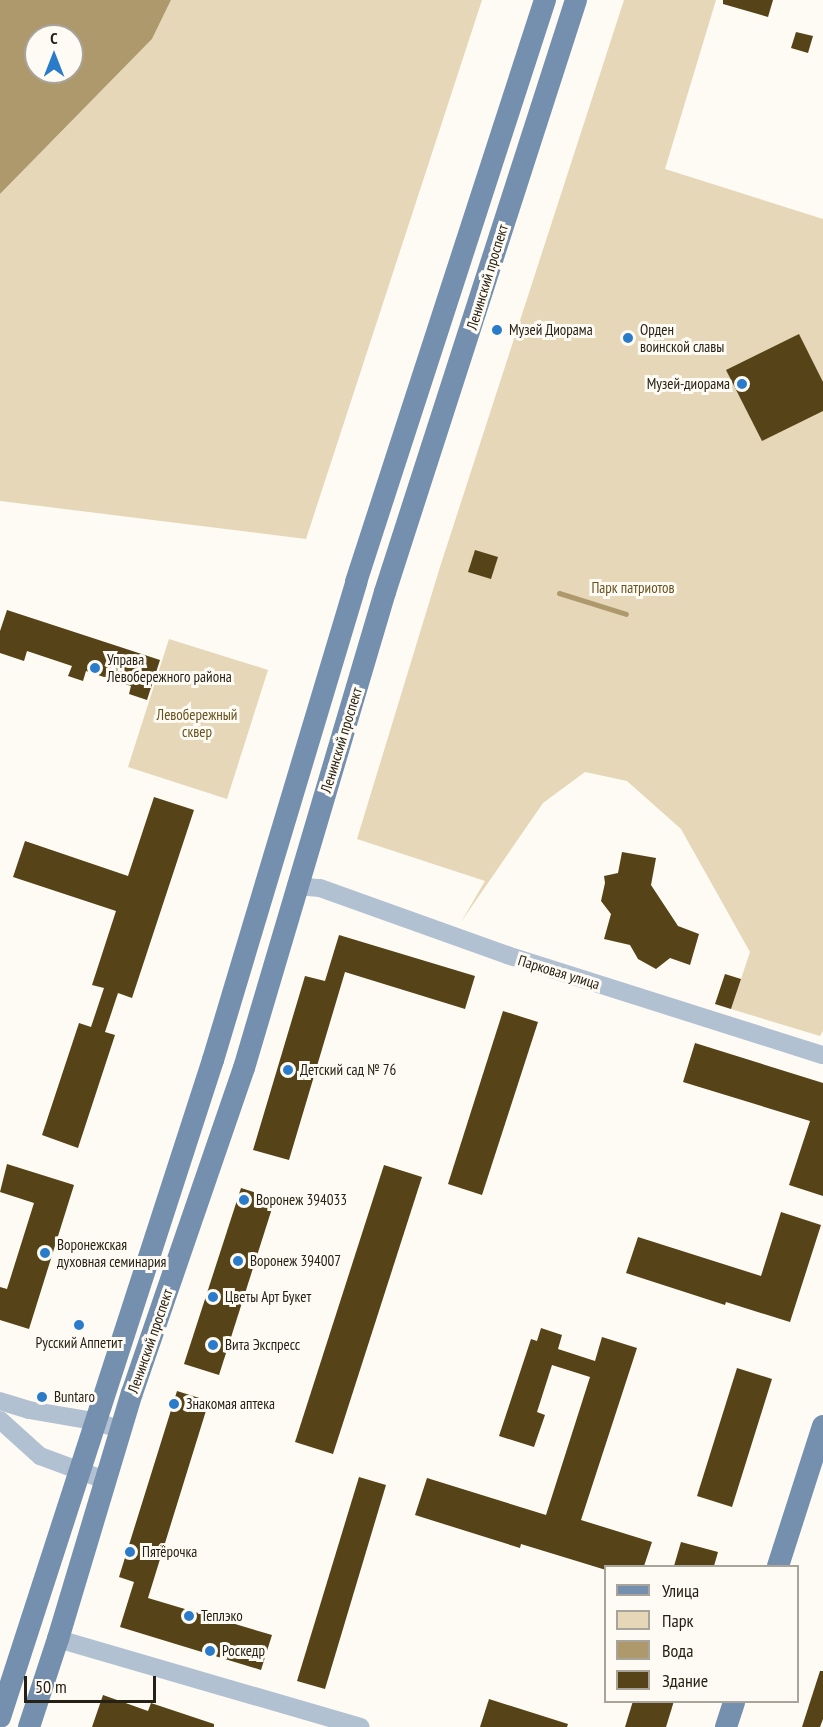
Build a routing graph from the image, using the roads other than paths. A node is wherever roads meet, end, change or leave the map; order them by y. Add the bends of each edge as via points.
1 (545, 0) edge
2 (576, 0) edge
3 (332, 662) junction
4 (361, 673) junction
5 (296, 886) junction
6 (823, 1055) edge
7 (0, 1401) edge
8 (0, 1420) edge
9 (94, 1421) junction
10 (823, 1426) edge
11 (120, 1430) junction
12 (78, 1472) junction
13 (105, 1480) junction
14 (778, 1565) edge
15 (58, 1639) junction
16 (733, 1703) edge
17 (0, 1718) edge
18 (28, 1727) edge
19 (360, 1727) edge
20 (726, 1727) edge

1 - 3 main road, Ленинский проспект
2 - 4 main road, Ленинский проспект
3 - 4 main road
3 - 9 main road, Ленинский проспект via 213,1060
4 - 5 main road, Ленинский проспект
5 - 6 street, Парковая улица via 320,888 507,955
5 - 11 main road, Ленинский проспект via 244,1068
7 - 9 street
8 - 12 street via 39,1456
9 - 11 street
9 - 12 main road, Ленинский проспект
10 - 14 main road
11 - 13 main road, Ленинский проспект
12 - 13 street
12 - 17 main road, Ленинский проспект
13 - 15 main road, Ленинский проспект
15 - 18 main road, Ленинский проспект
15 - 19 street
16 - 20 main road

